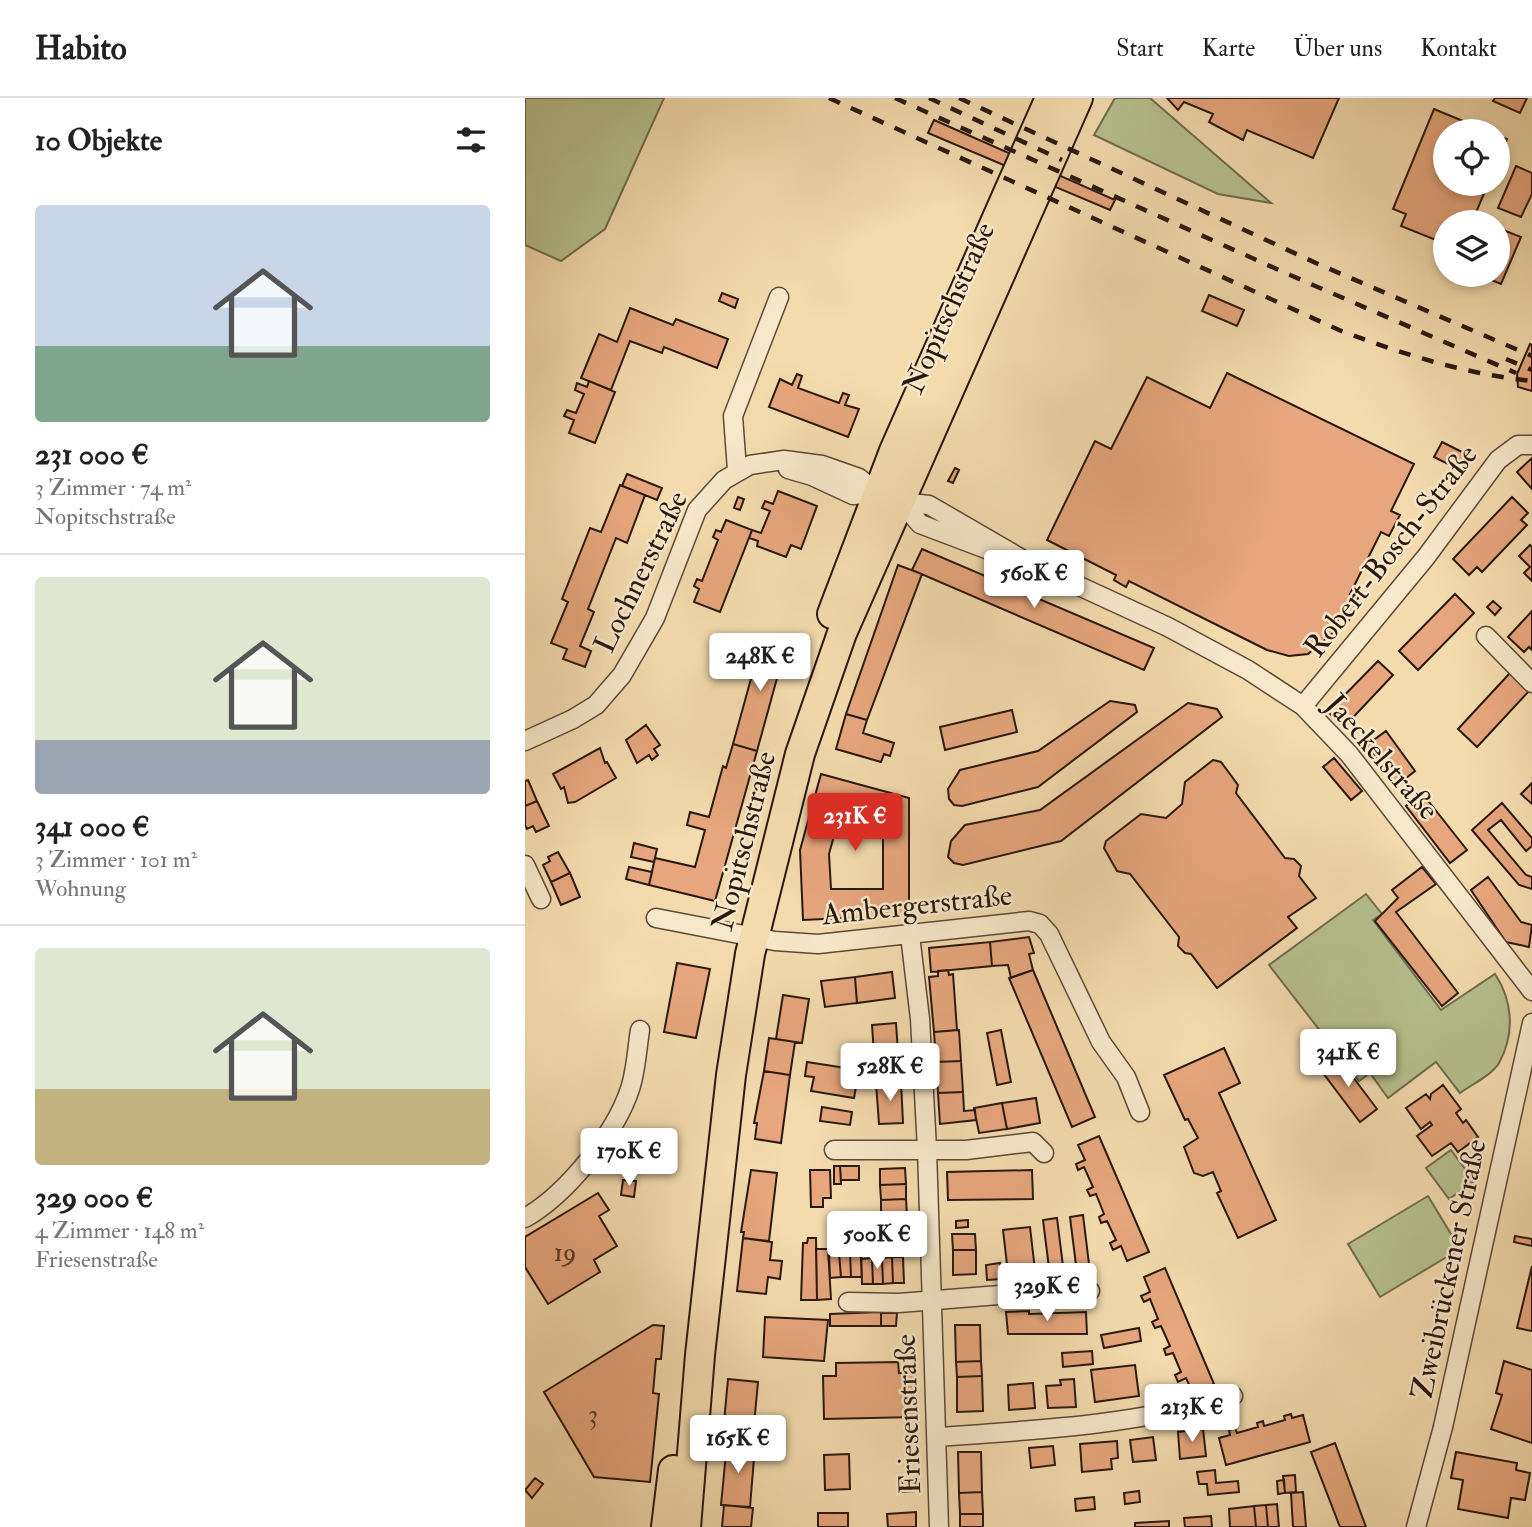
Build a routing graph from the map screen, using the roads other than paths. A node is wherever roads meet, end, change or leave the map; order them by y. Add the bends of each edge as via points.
1 (1050, 98) edge
2 (1078, 98) edge
3 (779, 297) dead end
4 (1532, 445) edge
5 (737, 470) junction
6 (889, 497) junction
7 (1486, 636) dead end
8 (1532, 683) edge
9 (1303, 706) junction
10 (525, 741) edge
11 (525, 865) edge
12 (541, 900) dead end
13 (656, 918) dead end
14 (747, 936) junction
15 (910, 936) junction
16 (1532, 992) edge
17 (1532, 1023) edge
18 (640, 1030) dead end
19 (1140, 1112) dead end
20 (927, 1149) junction
21 (834, 1150) dead end
22 (1044, 1153) dead end
23 (525, 1218) edge
24 (1090, 1291) dead end
25 (932, 1299) junction
26 (848, 1302) dead end
27 (1233, 1396) dead end
28 (938, 1437) junction
29 (666, 1527) edge
30 (686, 1527) edge
31 (939, 1527) edge
32 (1416, 1527) edge

1 - 6 main road, Nopitschstraße
2 - 6 main road, Nopitschstraße
3 - 5 street via 733,416
4 - 9 street, Robert-Bosch-Straße via 1518,445 1498,460 1426,557
5 - 6 street, Lochnerstraße via 762,464 812,475 853,495
5 - 10 street, Lochnerstraße via 697,510 655,618 622,675 596,705
6 - 9 street, Jaeckelstraße via 929,505 1027,562 1168,627
6 - 14 main road, Nopitschstraße via 796,720
7 - 8 street
9 - 16 street, Jaeckelstraße via 1349,754
11 - 12 street
13 - 14 street, Ambergerstraße
14 - 15 street, Ambergerstraße via 818,944
14 - 29 main road, Nopitschstraße via 710,1125
14 - 30 main road, Nopitschstraße via 720,1155
15 - 19 street, Ambergerstraße via 1029,920 1040,924 1055,944 1101,1042 1126,1077
15 - 20 street, Friesenstraße
17 - 32 street, Zweibrückener Straße via 1443,1427
18 - 23 street via 631,1087 606,1136 555,1195
20 - 21 street
20 - 22 street via 966,1150 1033,1142
20 - 25 street, Friesenstraße
24 - 25 street, Friesenstraße
25 - 26 street, Friesenstraße
25 - 28 street, Friesenstraße
27 - 28 street via 1188,1410 1077,1427
28 - 31 street, Friesenstraße

